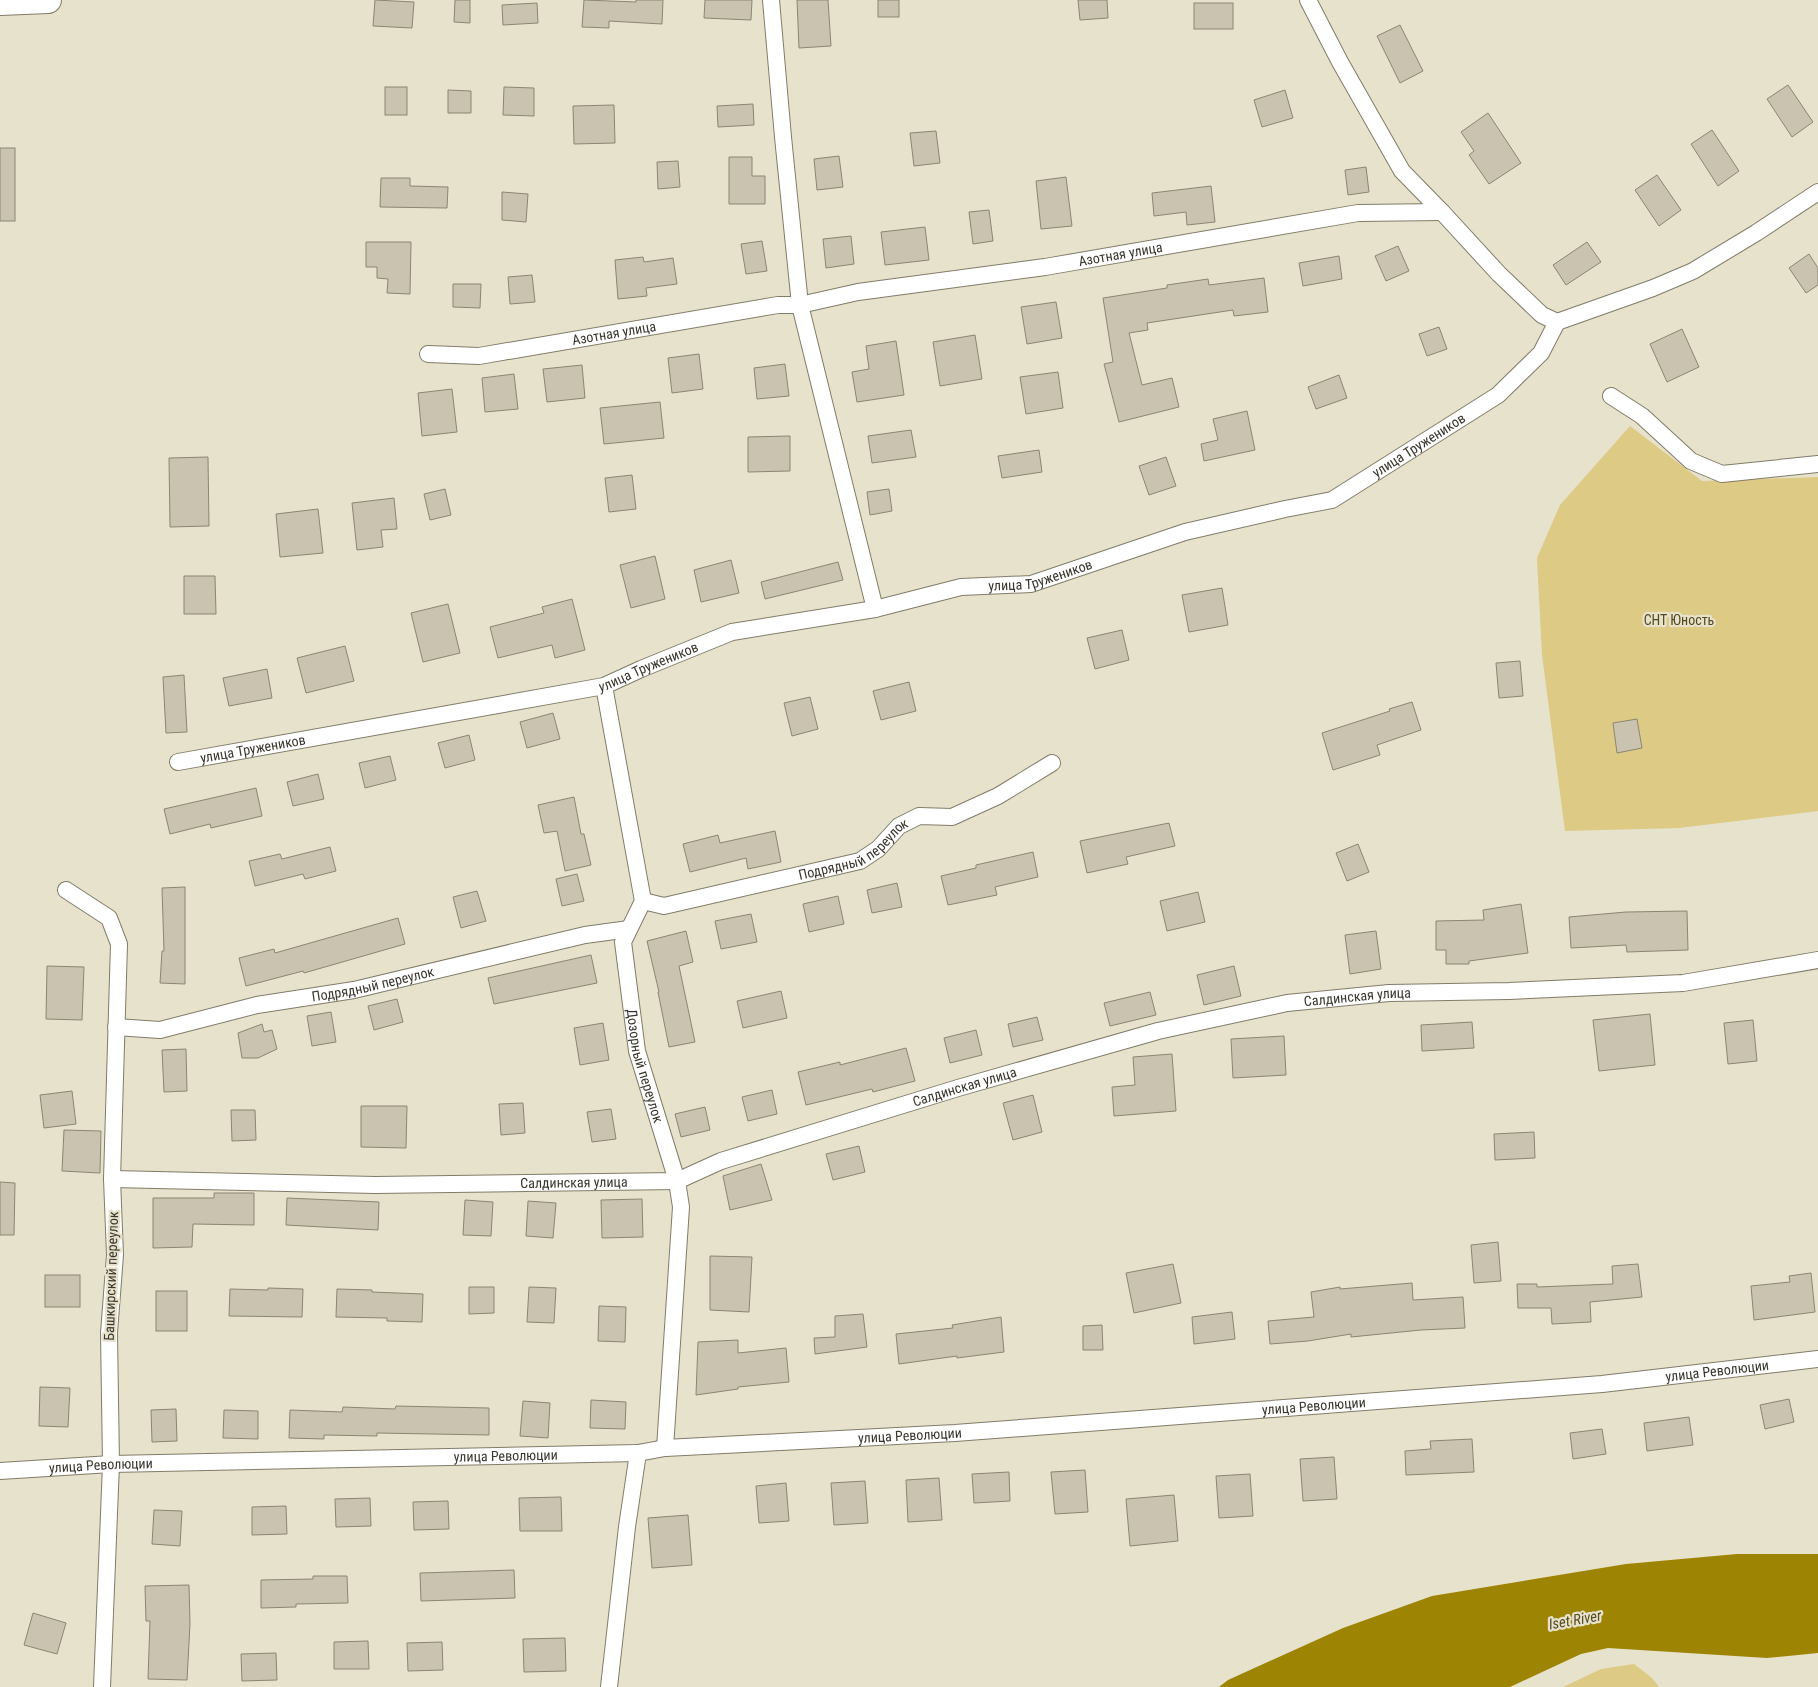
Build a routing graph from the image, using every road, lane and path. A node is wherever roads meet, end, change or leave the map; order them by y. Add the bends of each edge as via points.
1 (48, 0) edge
2 (772, 0) edge
3 (1308, 0) edge
4 (0, 2) edge
5 (1818, 192) edge
6 (1442, 212) junction
7 (800, 305) junction
8 (1557, 322) junction
9 (428, 354) dead end
10 (1610, 396) dead end
11 (1818, 464) edge
12 (875, 610) junction
13 (604, 686) junction
14 (178, 762) dead end
15 (1052, 763) dead end
16 (66, 890) dead end
17 (642, 901) junction
18 (629, 929) junction
19 (1818, 960) edge
20 (116, 1027) junction
21 (112, 1179) junction
22 (677, 1182) junction
23 (1818, 1359) edge
24 (665, 1448) junction
25 (638, 1453) junction
26 (111, 1464) junction
27 (0, 1471) edge
28 (102, 1687) edge
29 (609, 1687) edge

1 - 4 main road
2 - 7 street via 782,137
3 - 6 street via 1402,171
5 - 8 street via 1694,271
6 - 7 street, Азотная улица via 1358,214 1045,267 858,292
6 - 8 street via 1513,288 1542,315
7 - 9 street, Азотная улица via 778,305 479,356
7 - 12 street
8 - 12 street, улица Тружеников via 1541,353 1498,395 1332,500 1185,532 1031,584 961,587
10 - 11 street via 1642,416 1691,461 1722,474
12 - 13 street, улица Тружеников via 732,632
13 - 14 street, улица Тружеников
13 - 17 street
15 - 17 street, Подрядный переулок via 998,796 952,816 919,816 899,826 878,849 860,860 664,906
16 - 20 street, Башкирский переулок via 109,918 119,944
17 - 18 street, Дозорный переулок
18 - 20 street, Подрядный переулок via 585,935 354,990 257,1005 160,1030
18 - 22 street, Дозорный переулок via 623,942 637,1051
19 - 22 street, Салдинская улица via 1683,983 1389,994 1287,1003 1158,1031 958,1088 721,1161
20 - 21 street, Башкирский переулок
21 - 22 street, Салдинская улица via 375,1186
21 - 26 street, Башкирский переулок
22 - 24 street, Дозорный переулок via 681,1208
23 - 24 street, улица Революции via 1602,1384 954,1433
24 - 25 street, улица Революции
25 - 26 street, улица Революции
25 - 29 street
26 - 27 street, улица Революции
26 - 28 street, Башкирский переулок

